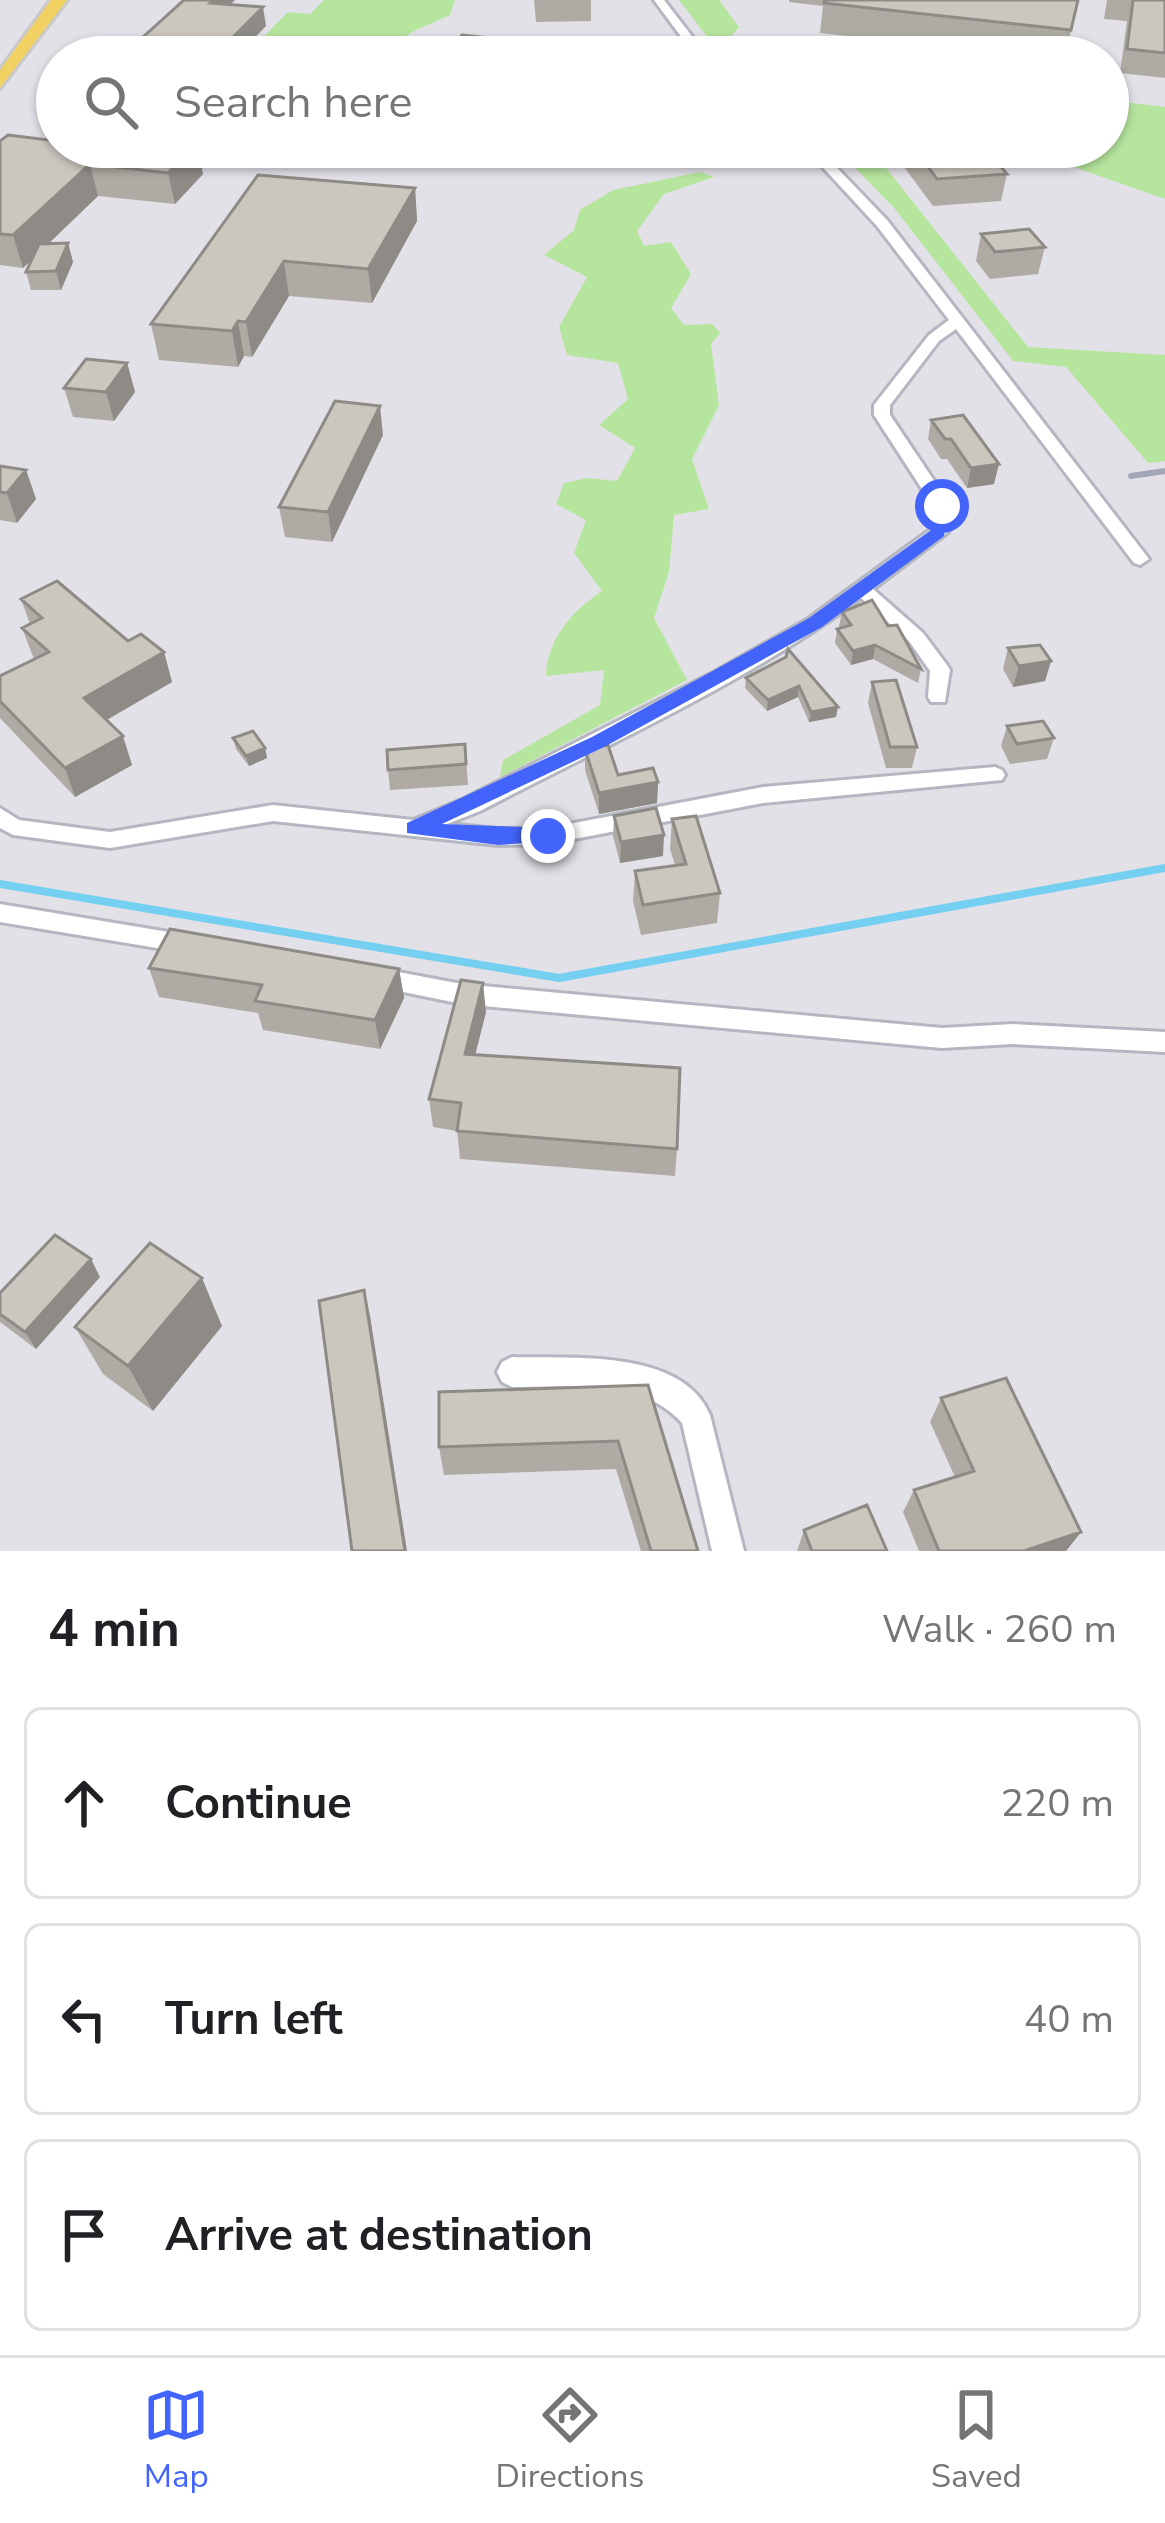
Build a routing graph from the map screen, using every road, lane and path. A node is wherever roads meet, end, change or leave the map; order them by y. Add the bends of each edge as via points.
1 (59, 0) edge
2 (659, 0) edge
3 (686, 36) edge
4 (0, 83) edge
5 (832, 168) edge
6 (955, 322) junction
7 (1140, 559) dead end
8 (860, 587) junction
9 (938, 697) dead end
10 (995, 776) dead end
11 (0, 816) edge
12 (414, 828) junction
13 (0, 913) edge
14 (221, 950) edge
15 (353, 974) edge
16 (1165, 1042) edge
17 (512, 1372) dead end
18 (728, 1551) edge

1 - 4 main road
2 - 3 street
5 - 6 street
6 - 7 street
6 - 8 street via 882,405 942,506 939,532
8 - 9 street via 940,670
8 - 12 street via 718,679
10 - 12 street via 763,795 548,836
11 - 12 street via 13,826 110,840 273,813
13 - 14 street
15 - 16 street via 463,994 943,1038
17 - 18 street via 631,1379 687,1402

